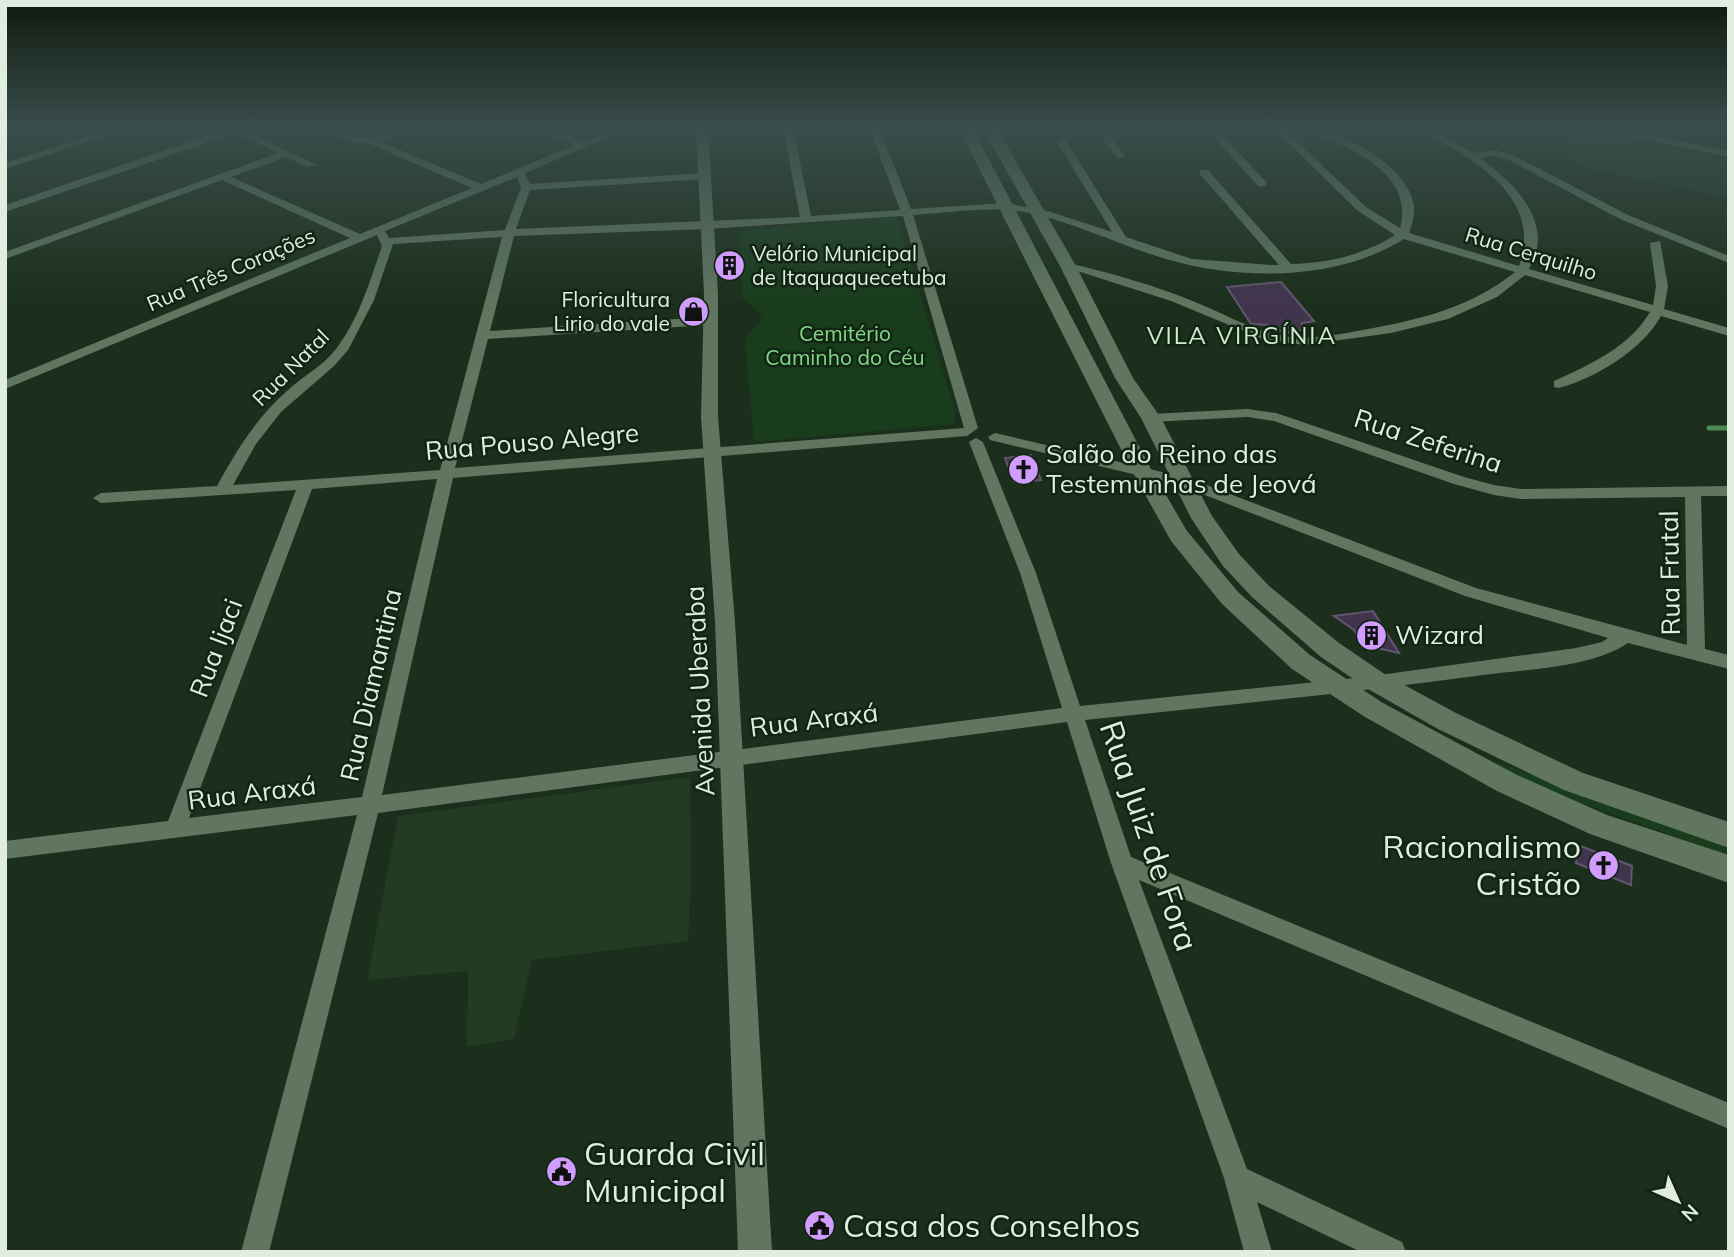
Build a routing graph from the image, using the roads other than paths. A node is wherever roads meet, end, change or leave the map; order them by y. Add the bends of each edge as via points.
1 (73, 186) edge
2 (199, 186) edge
3 (242, 186) edge
4 (476, 186) edge
5 (492, 186) edge
6 (521, 186) edge
7 (705, 186) edge
8 (799, 186) edge
9 (897, 186) edge
10 (995, 186) edge
11 (1022, 186) edge
12 (1089, 186) edge
13 (1216, 186) edge
14 (1338, 186) edge
15 (1401, 186) edge
16 (1508, 186) edge
17 (1565, 186) edge
18 (481, 188) junction
19 (1006, 206) junction
20 (5, 209) edge
21 (1035, 209) junction
22 (907, 213) junction
23 (806, 219) junction
24 (706, 226) junction
25 (509, 233) junction
26 (1403, 234) junction
27 (383, 236) junction
28 (359, 238) junction
29 (1123, 240) junction
30 (1656, 243) dead end
31 (5, 256) edge
32 (1729, 260) edge
33 (1068, 266) junction
34 (1287, 267) junction
35 (1522, 271) junction
36 (1657, 311) junction
37 (708, 321) junction
38 (1729, 332) edge
39 (484, 334) junction
40 (1559, 384) dead end
41 (5, 385) edge
42 (1151, 418) junction
43 (971, 434) junction
44 (712, 451) junction
45 (1142, 471) junction
46 (446, 474) junction
47 (1183, 481) junction
48 (305, 486) junction
49 (1729, 491) edge
50 (221, 492) junction
51 (1693, 493) junction
52 (101, 498) dead end
53 (1626, 635) junction
54 (1696, 653) junction
55 (1729, 662) edge
56 (1377, 682) junction
57 (1338, 687) junction
58 (1072, 714) junction
59 (732, 757) junction
60 (370, 806) junction
61 (175, 829) junction
62 (1729, 835) edge
63 (5, 850) edge
64 (1122, 863) junction
65 (1729, 869) edge
66 (1729, 1116) edge
67 (1237, 1178) junction
68 (255, 1252) edge
69 (755, 1252) edge
70 (1258, 1252) edge
71 (1392, 1252) edge

1 - 20 street
2 - 31 street
3 - 28 street
4 - 18 street
5 - 18 street, Rua Três Corações
6 - 25 street, Rua Diamantina
7 - 24 street, Avenida Uberaba
8 - 23 street
9 - 22 street, Rua Juiz de Fora
10 - 19 main road
11 - 21 main road
12 - 29 street
13 - 34 street
14 - 26 street, Rua Cerquilho via 1362,209
15 - 26 street via 1409,206
16 - 35 street via 1523,206 1531,234
17 - 32 street via 1624,217
18 - 27 street, Rua Três Corações
19 - 21 street
19 - 22 street
19 - 45 main road
21 - 29 street
21 - 33 main road
22 - 23 street
22 - 43 street, Rua Juiz de Fora
23 - 24 street
24 - 25 street
24 - 37 street, Avenida Uberaba via 711,294
25 - 27 street
25 - 39 street, Rua Diamantina
26 - 34 street via 1355,257
26 - 35 street, Rua Cerquilho
27 - 28 street, Rua Três Corações
27 - 50 street, Rua Natal via 384,257 347,343 272,414 242,453
28 - 41 street, Rua Três Corações
29 - 34 street via 1198,264
30 - 36 street via 1662,293
33 - 35 street via 1149,289 1271,337 1293,341 1387,329 1466,309
33 - 42 main road via 1124,378
35 - 36 street, Rua Cerquilho
36 - 38 street, Rua Cerquilho
36 - 40 street via 1638,337 1622,349 1596,368
37 - 39 street
37 - 44 street, Avenida Uberaba
39 - 46 street, Rua Diamantina
42 - 47 main road
42 - 51 street, Rua Zeferina via 1247,413 1276,417 1459,481 1521,494
43 - 44 street, Rua Pouso Alegre
43 - 45 street via 988,427 995,437
43 - 58 street, Rua Juiz de Fora via 1028,573
44 - 46 street, Rua Pouso Alegre
44 - 59 street, Avenida Uberaba
45 - 47 street
45 - 57 main road via 1179,536 1230,598 1301,662
46 - 48 street, Rua Pouso Alegre
46 - 60 street, Rua Diamantina
47 - 53 street via 1471,592
47 - 56 main road via 1216,540 1260,591 1330,650
48 - 50 street, Rua Pouso Alegre
48 - 61 street, Rua Ijaci
49 - 51 street, Rua Zeferina
50 - 52 street, Rua Pouso Alegre
51 - 54 street, Rua Frutal
53 - 54 street
53 - 56 street, Rua Araxá via 1607,648 1576,655
54 - 55 street
56 - 57 street, Rua Araxá
56 - 62 main road via 1541,768
57 - 58 street, Rua Araxá
57 - 65 main road via 1507,783 1600,825
58 - 59 street, Rua Araxá
58 - 64 street, Rua Juiz de Fora
59 - 60 street, Rua Araxá
59 - 69 street, Avenida Uberaba
60 - 61 street, Rua Araxá
60 - 68 street, Rua Diamantina
61 - 63 street, Rua Araxá
64 - 66 street
64 - 67 street, Rua Juiz de Fora
67 - 70 street, Rua Juiz de Fora
67 - 71 street

